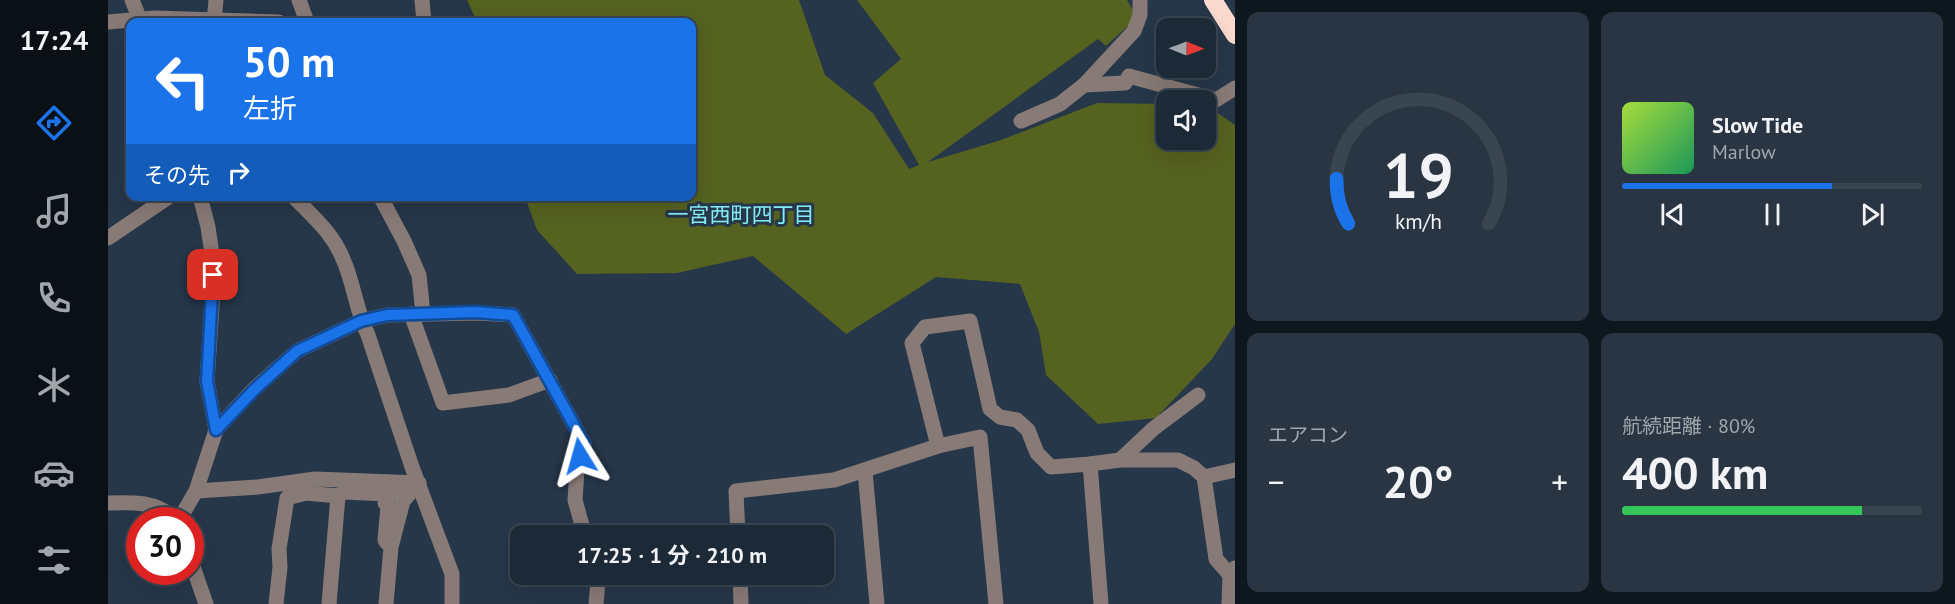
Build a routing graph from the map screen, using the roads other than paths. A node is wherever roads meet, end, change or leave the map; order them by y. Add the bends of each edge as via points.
1 (132, 0) edge
2 (216, 0) edge
3 (299, 0) edge
4 (422, 0) edge
5 (1140, 0) edge
6 (1213, 0) edge
7 (140, 18) edge
8 (214, 18) edge
9 (306, 18) edge
10 (424, 18) edge
11 (126, 21) edge
12 (108, 22) edge
13 (1235, 35) edge
14 (1084, 85) junction
15 (1235, 88) edge
16 (1021, 121) dead end
17 (163, 201) edge
18 (201, 201) edge
19 (298, 201) edge
20 (383, 201) edge
21 (108, 238) edge
22 (417, 314) junction
23 (361, 321) junction
24 (550, 380) junction
25 (1198, 395) dead end
26 (216, 430) junction
27 (938, 446) junction
28 (1120, 460) junction
29 (1090, 464) junction
30 (1235, 470) edge
31 (865, 471) junction
32 (1204, 477) junction
33 (419, 483) junction
34 (196, 491) junction
35 (408, 495) junction
36 (338, 496) junction
37 (108, 502) edge
38 (385, 503) dead end
39 (157, 507) edge
40 (186, 507) edge
41 (582, 525) edge
42 (738, 525) edge
43 (391, 547) junction
44 (1232, 572) edge
45 (199, 585) edge
46 (598, 585) edge
47 (740, 585) edge
48 (206, 604) edge
49 (276, 604) edge
50 (329, 604) edge
51 (386, 604) edge
52 (452, 604) edge
53 (596, 604) edge
54 (741, 604) edge
55 (877, 604) edge
56 (996, 604) edge
57 (1101, 604) edge
58 (1229, 604) edge

1 - 7 street
2 - 8 street
3 - 9 street
4 - 10 street
5 - 14 street via 1134,31
6 - 13 highway
11 - 12 street
14 - 15 street via 1125,83 1129,76 1216,100
14 - 16 street via 1060,104
17 - 21 street
18 - 26 street via 213,261 207,381
19 - 23 street via 329,232 344,259
20 - 22 street via 419,275
22 - 23 street
22 - 24 street via 513,315
22 - 24 street via 444,403 509,396
23 - 26 street via 297,351
23 - 33 street
24 - 41 street via 584,443 577,470 576,500
25 - 28 street
26 - 34 street
27 - 29 street via 912,343 925,327 970,321 990,409 1000,417 1017,420 1028,430 1036,453 1051,467
27 - 31 street
27 - 56 street via 980,437
28 - 29 street
28 - 32 street via 1178,460
29 - 57 street
30 - 32 street
31 - 42 street via 834,480 736,491
31 - 55 street
32 - 44 street via 1216,559
33 - 34 street via 315,479
33 - 35 street
33 - 52 street via 453,574
34 - 40 street
35 - 36 street via 344,492
35 - 43 street
36 - 49 street via 306,493 287,498
36 - 50 street
37 - 39 street
38 - 43 street via 385,540
43 - 51 street
44 - 58 street
45 - 48 street
46 - 53 street
47 - 54 street

